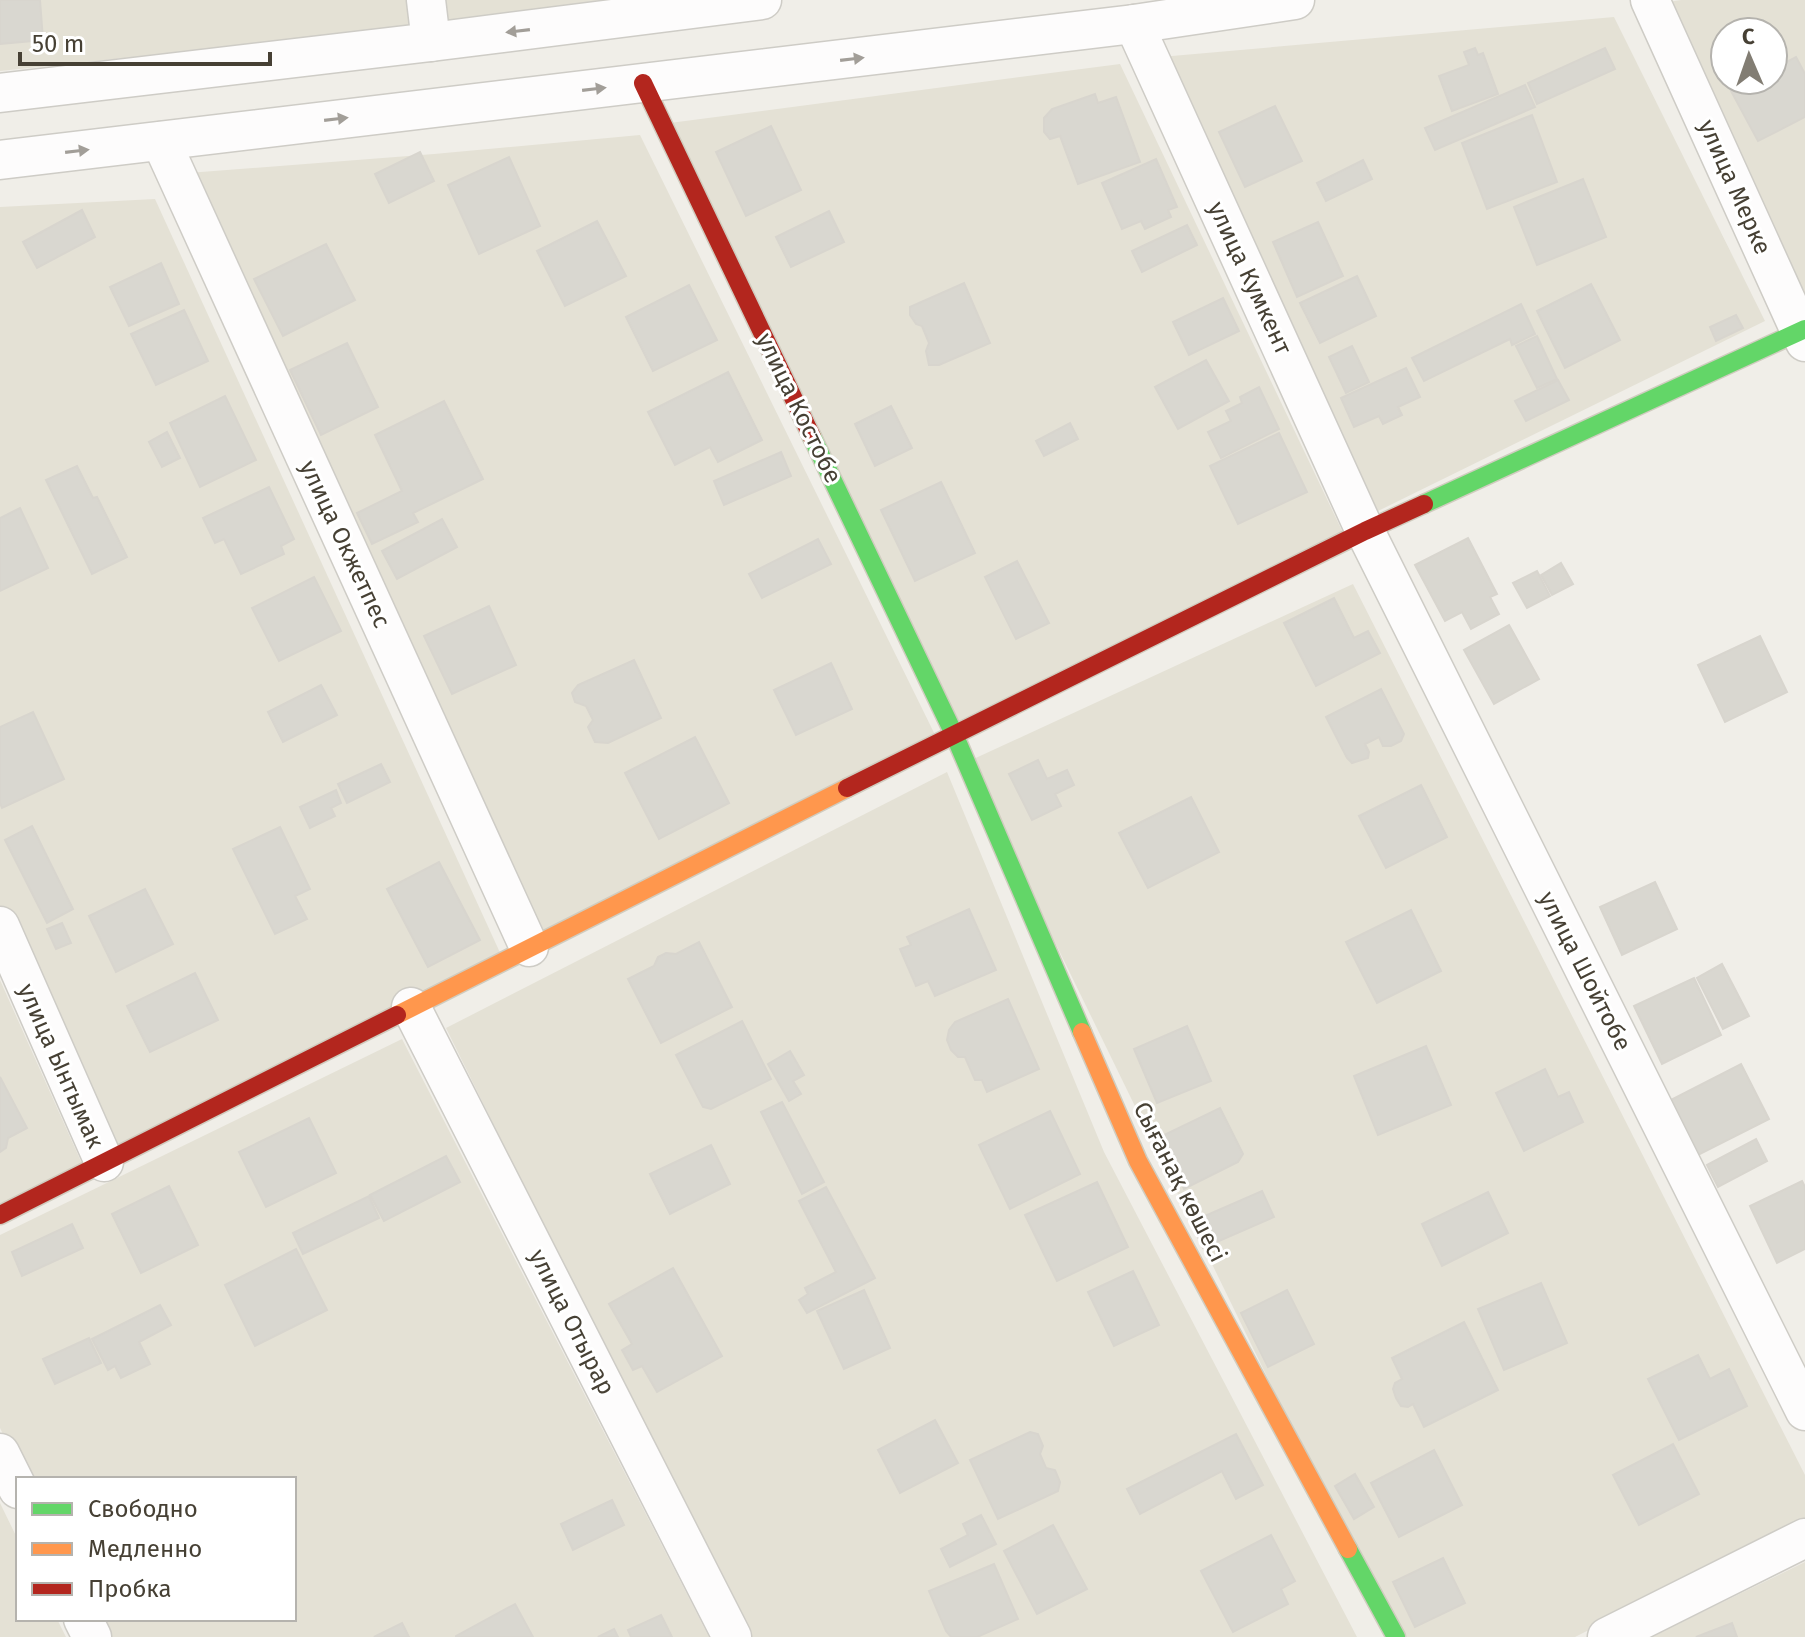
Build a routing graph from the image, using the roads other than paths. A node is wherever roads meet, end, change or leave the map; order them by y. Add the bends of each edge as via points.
1 (426, 0) edge
2 (762, 0) edge
3 (1295, 0) edge
4 (1650, 0) edge
5 (1134, 24) junction
6 (431, 42) junction
7 (643, 83) junction
8 (0, 93) edge
9 (161, 141) junction
10 (0, 160) edge
11 (1803, 334) edge
12 (1365, 531) junction
13 (954, 734) junction
14 (0, 926) edge
15 (529, 947) junction
16 (411, 1007) junction
17 (104, 1162) junction
18 (0, 1215) edge
19 (1805, 1411) edge
20 (0, 1453) edge
21 (16, 1485) edge
22 (1805, 1538) edge
23 (732, 1637) edge
24 (1396, 1637) edge
25 (1607, 1637) edge

1 - 6 street
2 -> 6 street
3 - 5 street
4 - 11 street, улица Мерке
7 -> 5 street
5 - 12 street, улица Кумкент
6 - 8 street
9 -> 7 street
7 - 13 street, улица Костобе
10 -> 9 street
9 - 15 street, улица Окжетпес
11 - 12 street
12 - 13 street
12 - 19 street, улица Шойтобе
13 - 15 street
13 - 24 street, Сығанақ көшесі via 1138,1161
14 - 17 street, улица Ынтымак
15 - 16 street
16 - 17 street
16 - 23 street, улица Отырар
17 - 18 street
20 - 21 street
22 - 25 street

